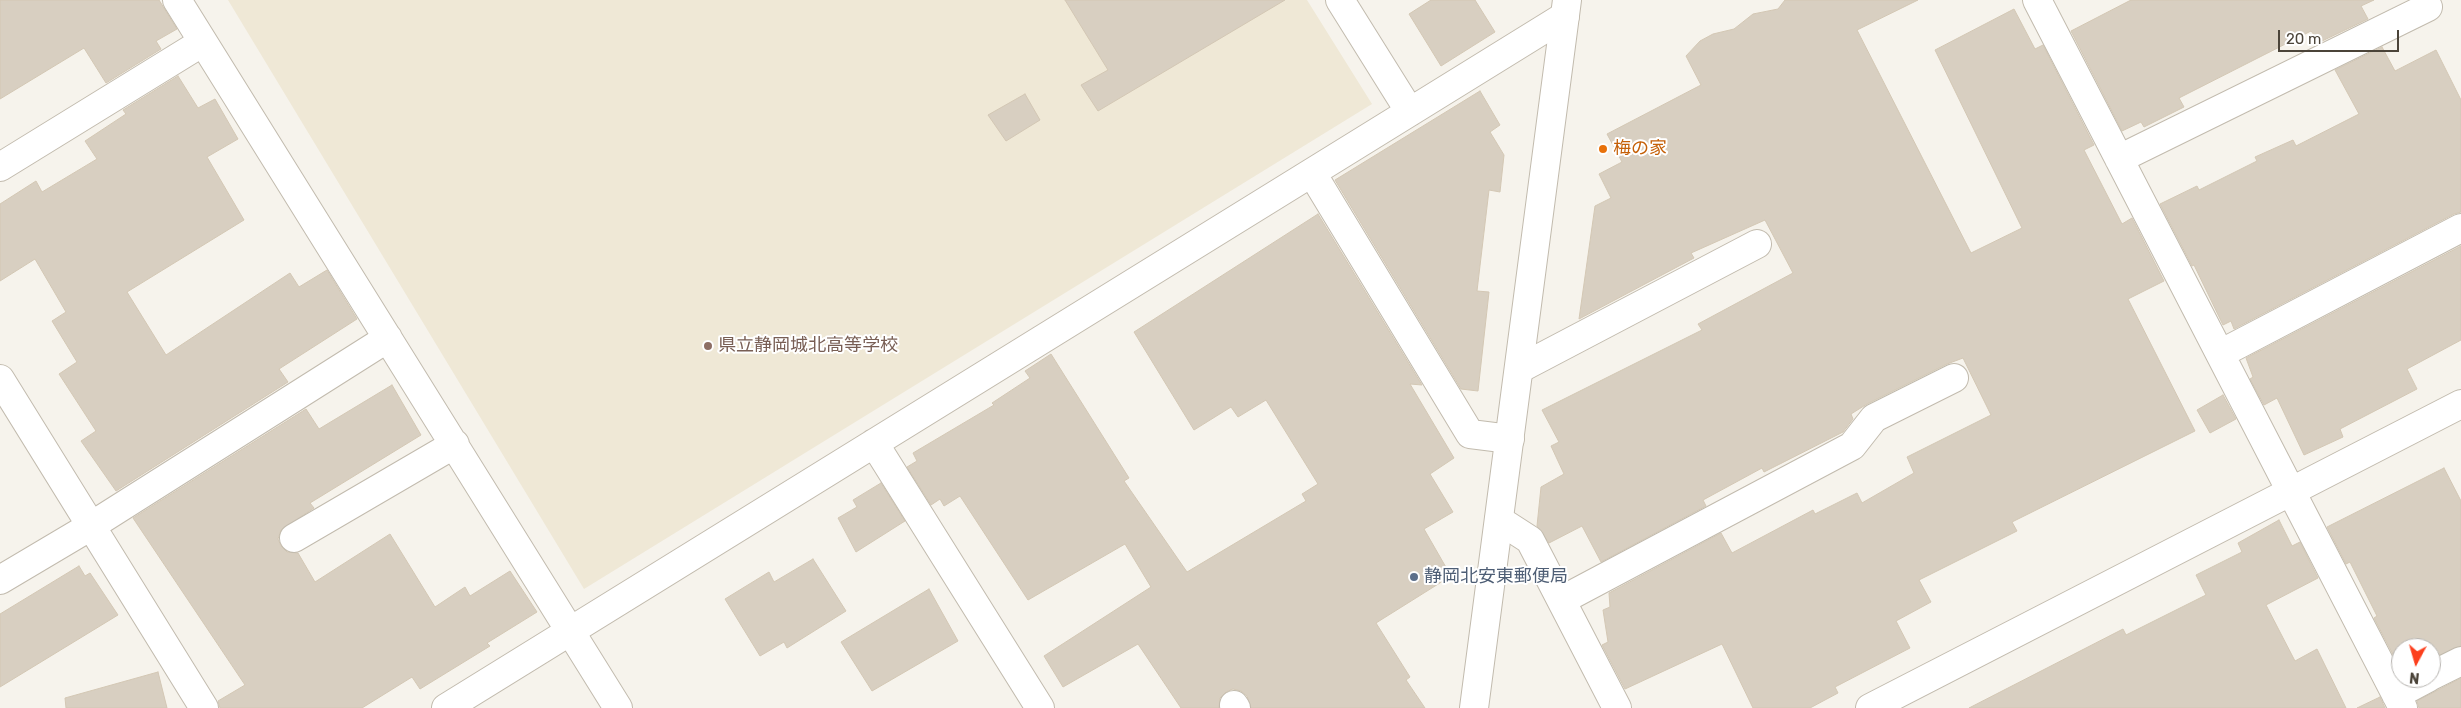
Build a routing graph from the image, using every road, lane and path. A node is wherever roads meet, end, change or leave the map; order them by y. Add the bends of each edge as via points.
1 (177, 0) edge
2 (1340, 0) edge
3 (2037, 0) edge
4 (2428, 7) dead end
5 (1566, 8) edge
6 (203, 42) junction
7 (1410, 112) junction
8 (2119, 159) junction
9 (0, 167) edge
10 (1312, 173) junction
11 (2461, 228) edge
12 (1758, 244) dead end
13 (388, 338) junction
14 (2220, 354) junction
15 (1519, 370) junction
16 (1954, 378) dead end
17 (0, 379) edge
18 (2461, 404) edge
19 (1510, 439) junction
20 (874, 443) junction
21 (455, 444) junction
22 (2291, 492) junction
23 (1499, 520) junction
24 (91, 526) junction
25 (294, 538) dead end
26 (0, 580) edge
27 (1562, 600) junction
28 (570, 631) junction
29 (2461, 661) edge
30 (2441, 671) edge
31 (2416, 688) edge
32 (2400, 701) edge
33 (204, 708) edge
34 (446, 708) edge
35 (618, 708) edge
36 (1040, 708) edge
37 (1474, 708) edge
38 (1617, 708) edge
39 (1870, 708) edge

1 - 6 street
2 - 7 street
3 - 8 street
4 - 8 street
5 - 7 street
5 - 15 street
6 - 9 street
6 - 13 street
7 - 10 street
8 - 14 street
10 - 19 street via 1470,434
10 - 20 street
11 - 14 street
12 - 15 street
13 - 21 street
13 - 24 street
14 - 22 street
15 - 19 street
16 - 27 street via 1874,418 1852,446
17 - 24 street
18 - 22 street
19 - 23 street
20 - 28 street
20 - 36 street
21 - 25 street
21 - 28 street
22 - 32 street
22 - 39 street
23 - 27 street via 1530,540
23 - 37 street
24 - 26 street
24 - 33 street
27 - 38 street
28 - 34 street
28 - 35 street
29 - 30 street
31 - 32 street

